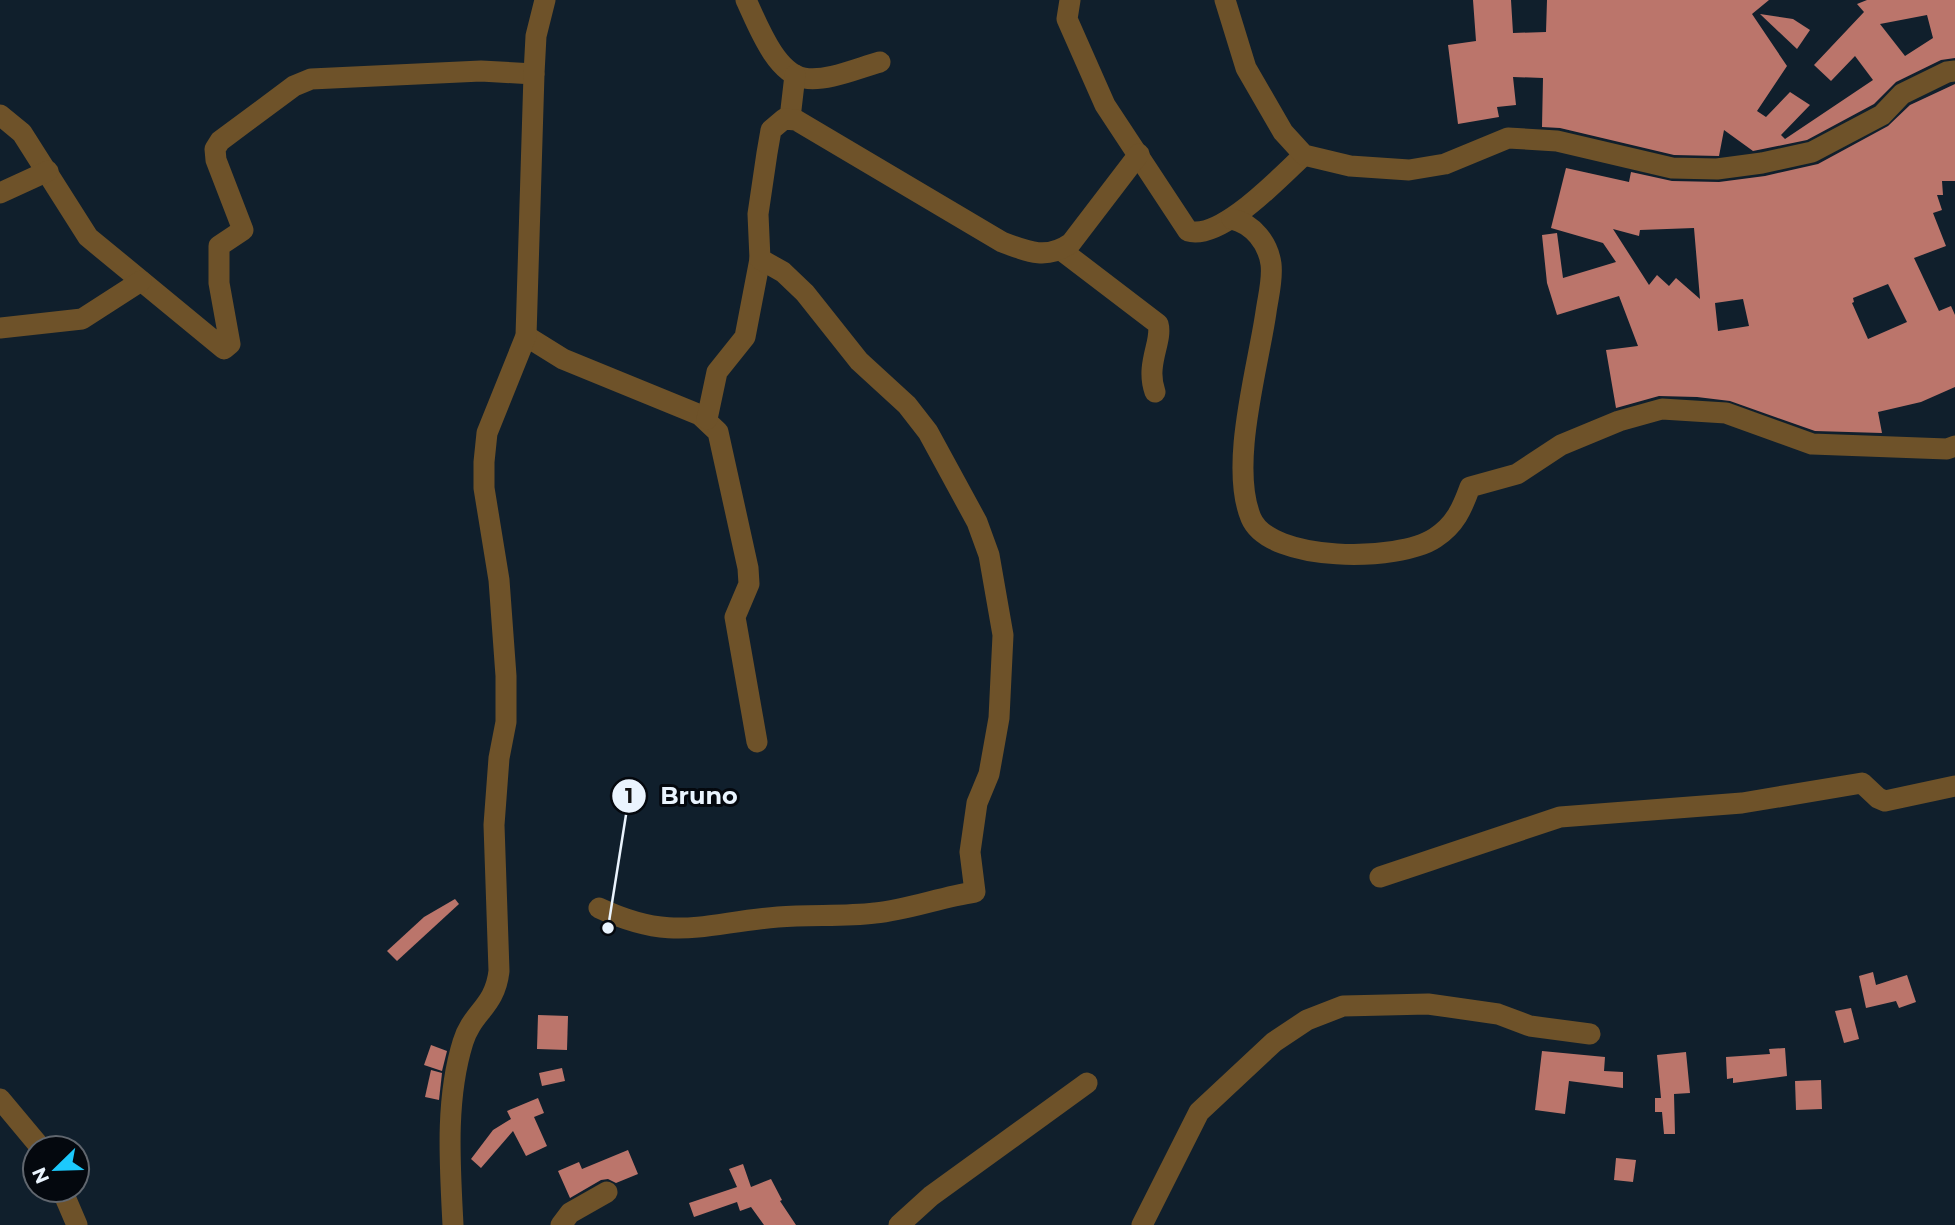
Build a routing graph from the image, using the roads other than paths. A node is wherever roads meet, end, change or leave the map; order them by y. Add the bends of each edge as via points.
1 (545, 0) edge
2 (746, 0) edge
3 (1070, 0) edge
4 (1225, 0) edge
5 (880, 62) dead end
6 (1955, 71) edge
7 (534, 74) junction
8 (795, 75) junction
9 (0, 115) edge
10 (790, 118) junction
11 (1139, 154) junction
12 (1304, 155) junction
13 (48, 171) junction
14 (0, 193) edge
15 (1232, 219) junction
16 (1060, 250) junction
17 (760, 259) junction
18 (141, 281) junction
19 (0, 328) edge
20 (526, 336) junction
21 (1155, 392) dead end
22 (707, 419) junction
23 (1955, 446) edge
24 (757, 743) dead end
25 (1955, 786) edge
26 (1380, 877) dead end
27 (599, 908) dead end
28 (1590, 1034) dead end
29 (1087, 1083) dead end
30 (0, 1099) edge
31 (29, 1134) edge
32 (607, 1192) dead end
33 (68, 1204) edge
34 (77, 1225) edge
35 (453, 1225) edge
36 (561, 1225) edge
37 (899, 1225) edge
38 (1142, 1225) edge

1 - 7 street via 536,36
2 - 8 street via 770,50
3 - 11 street via 1067,19 1105,105
4 - 12 street via 1246,68 1273,117
5 - 8 street via 818,78
6 - 12 street via 1902,94 1882,115 1812,152 1717,169 1672,168 1558,141 1508,138 1445,164 1409,170 1350,166
7 - 18 street via 481,71 321,78 294,86 215,149 243,230 219,246 219,284 229,348 221,347
7 - 20 street
8 - 10 street
9 - 13 street via 22,133
10 - 16 street via 1002,242 1033,254
10 - 17 street via 771,130 758,214
11 - 15 street via 1188,231 1195,233
11 - 16 street via 1071,243
12 - 15 street
13 - 14 street
13 - 18 street via 85,233
15 - 23 street via 1251,225 1271,265 1248,409 1245,463 1251,517 1271,540 1342,555 1411,548 1434,539 1458,517 1470,487 1517,474 1562,445 1662,409 1726,412 1812,444
16 - 21 street via 1158,324 1161,331 1153,351 1151,381
17 - 22 street via 745,337 717,372
17 - 27 street via 805,293 859,361 907,405 928,432 989,555 1003,635 999,718 989,774 977,803 970,852 975,892 874,914 776,917 683,930 642,925
18 - 19 street via 82,319
20 - 22 street via 563,359
20 - 35 street via 487,433 484,462 506,676 506,722 494,825 499,971 490,1003 468,1028 457,1066 450,1142
22 - 24 street via 718,432 748,568 750,584 735,617
25 - 26 street via 1885,801 1862,783 1742,803 1560,817
28 - 38 street via 1428,1004 1343,1006 1307,1020 1274,1042 1199,1112
29 - 37 street via 931,1196
30 - 31 street
32 - 36 street via 570,1213
33 - 34 street

